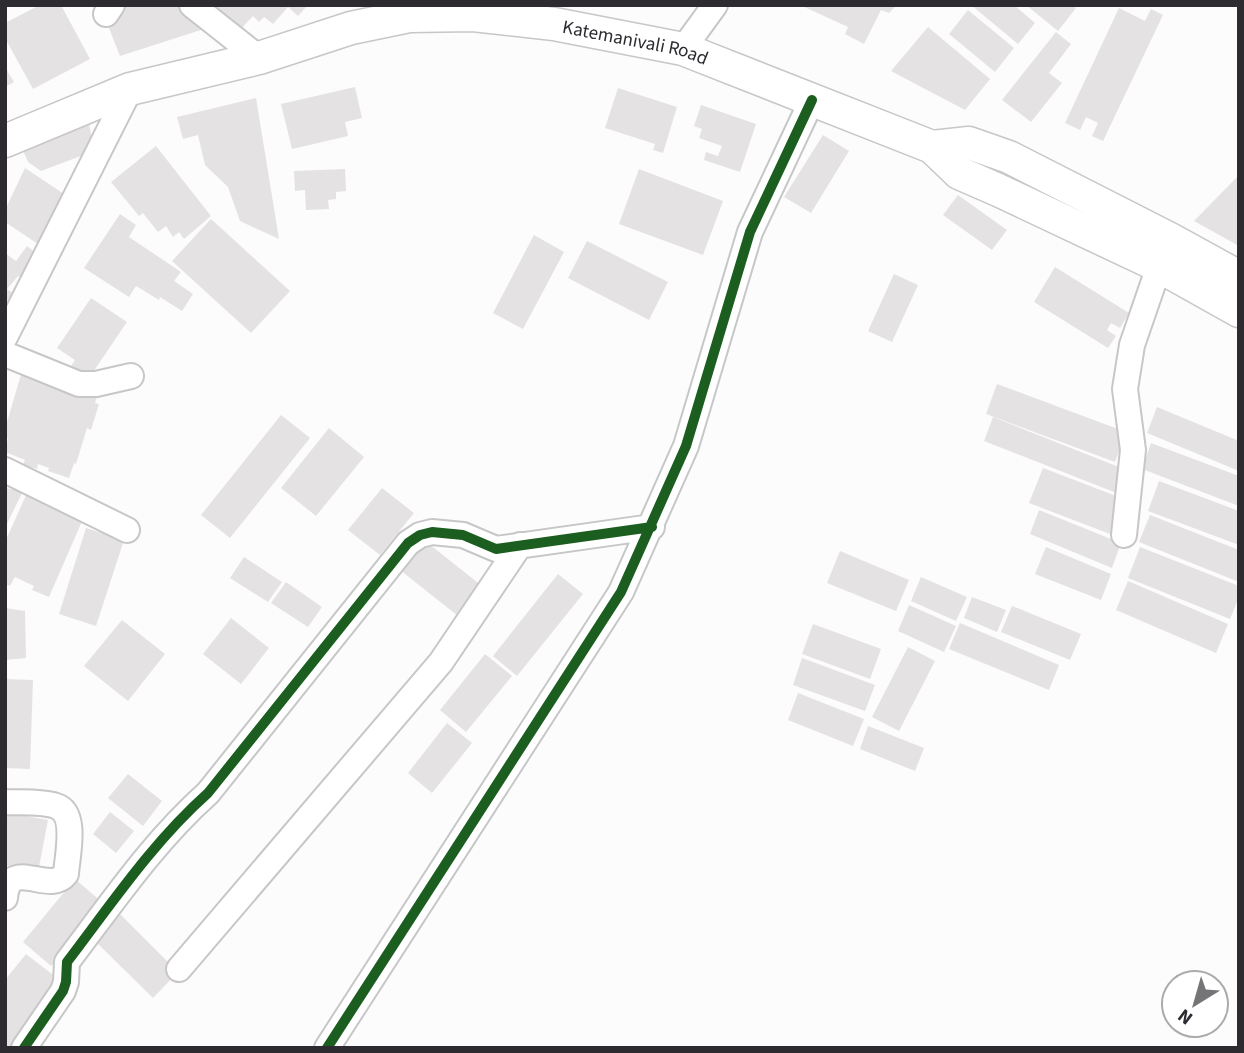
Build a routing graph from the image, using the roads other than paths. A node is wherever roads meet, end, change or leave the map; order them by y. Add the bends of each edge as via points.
1 (192, 5) edge
2 (715, 5) edge
3 (561, 15) edge
4 (683, 49) junction
5 (259, 58) junction
6 (130, 89) junction
7 (812, 100) junction
8 (5, 141) edge
9 (1163, 252) junction
10 (1239, 277) edge
11 (1239, 311) edge
12 (5, 337) edge
13 (5, 354) edge
14 (131, 376) dead end
15 (5, 470) edge
16 (652, 527) junction
17 (127, 530) dead end
18 (1124, 535) dead end
19 (520, 545) junction
20 (5, 802) edge
21 (5, 898) edge
22 (179, 969) dead end
23 (24, 1048) edge
24 (327, 1048) edge

1 - 5 street
2 - 4 street
3 - 4 main road, Katemanivali Road
3 - 5 main road, Katemanivali Road via 409,16 351,28
4 - 7 main road, Katemanivali Road
5 - 6 main road, Katemanivali Road
6 - 8 main road, Katemanivali Road
6 - 12 street
7 - 9 main road, Katemanivali Road via 932,147 969,143 1009,157
7 - 16 street via 750,232 686,446
9 - 10 main road, Katemanivali Road
9 - 11 main road, Katemanivali Road
9 - 18 street via 1132,345 1125,389 1133,450
13 - 14 street via 79,384
15 - 17 street
16 - 19 street
16 - 24 street via 621,592
19 - 22 street via 441,662
19 - 23 street via 496,549 463,535 432,531 408,543 208,793 178,819 142,862 68,962 63,991
20 - 21 street via 57,806 70,822 62,880 14,879

